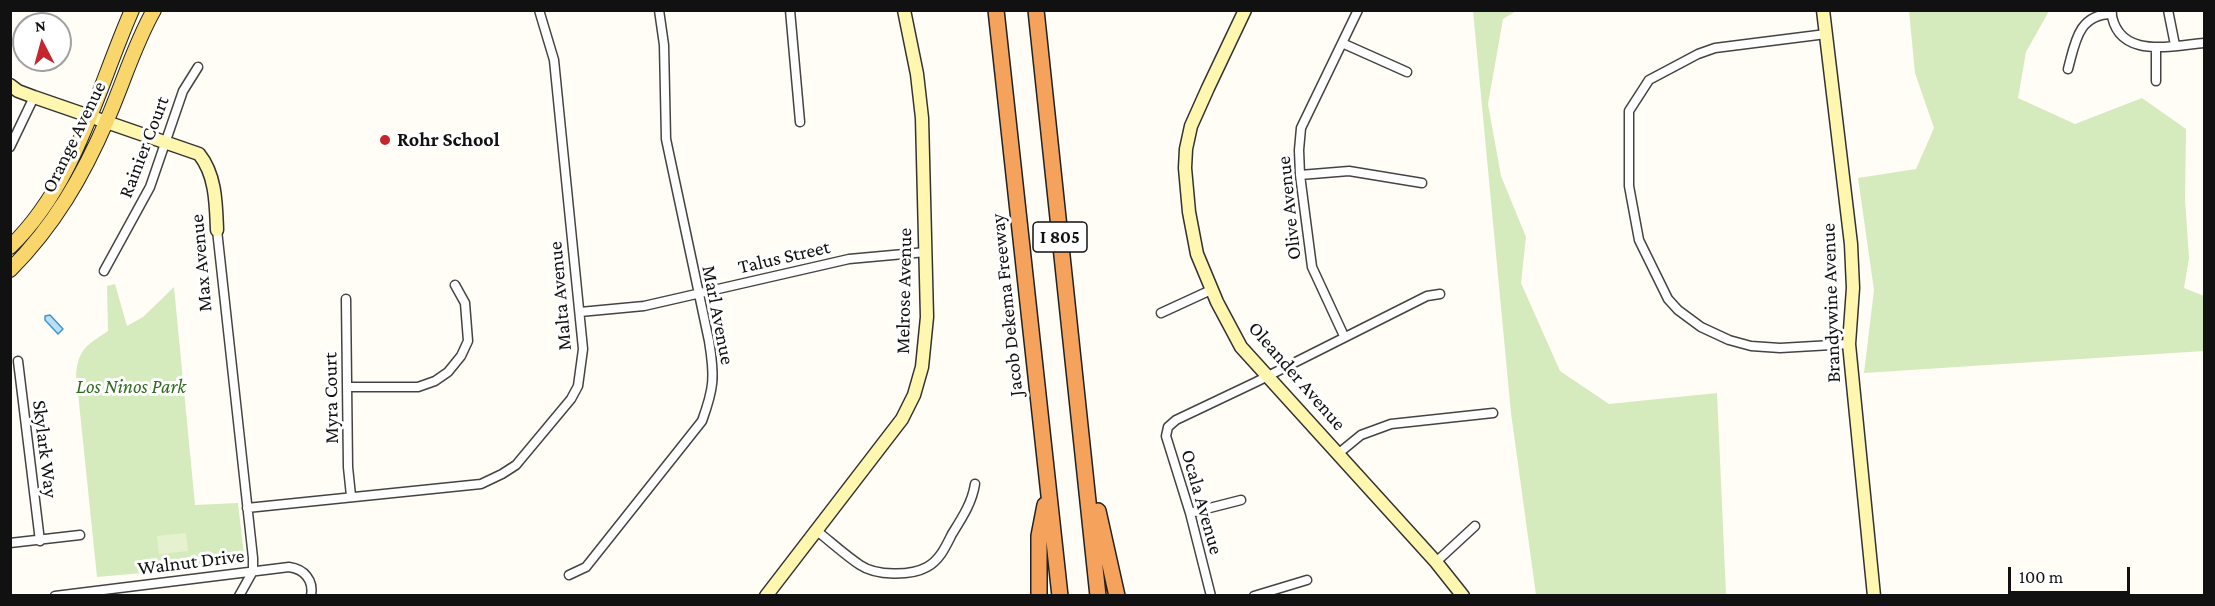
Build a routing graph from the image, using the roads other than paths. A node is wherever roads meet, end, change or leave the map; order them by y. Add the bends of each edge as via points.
1 (132, 10) edge
2 (154, 10) edge
3 (539, 10) edge
4 (659, 10) edge
5 (790, 10) edge
6 (904, 10) edge
7 (996, 10) edge
8 (1037, 10) edge
9 (1245, 10) edge
10 (1358, 10) edge
11 (1823, 10) edge
12 (2168, 10) edge
13 (2111, 12) edge
14 (1826, 34) junction
15 (1342, 43) junction
16 (2205, 43) edge
17 (2175, 45) junction
18 (2156, 46) junction
19 (198, 67) dead end
20 (2068, 69) dead end
21 (1407, 72) dead end
22 (2156, 81) dead end
23 (10, 85) edge
24 (34, 97) junction
25 (92, 116) junction
26 (107, 121) junction
27 (800, 122) dead end
28 (166, 142) junction
29 (10, 147) edge
30 (1300, 175) junction
31 (1422, 183) dead end
32 (217, 230) joint
33 (10, 247) edge
34 (926, 252) junction
35 (10, 270) edge
36 (104, 272) dead end
37 (455, 285) dead end
38 (1211, 290) junction
39 (698, 293) junction
40 (1440, 294) dead end
41 (346, 299) dead end
42 (580, 312) junction
43 (1161, 313) dead end
44 (1344, 336) junction
45 (1849, 344) junction
46 (18, 361) dead end
47 (1268, 376) junction
48 (347, 387) junction
49 (1494, 413) dead end
50 (1083, 444) junction
51 (1339, 453) junction
52 (975, 484) dead end
53 (1048, 491) junction
54 (351, 496) junction
55 (1241, 500) dead end
56 (247, 508) junction
57 (1190, 513) junction
58 (1475, 526) dead end
59 (817, 531) junction
60 (80, 535) dead end
61 (40, 541) junction
62 (10, 543) edge
63 (1436, 562) junction
64 (253, 571) junction
65 (569, 575) dead end
66 (1307, 580) dead end
67 (55, 596) edge
68 (239, 596) edge
69 (310, 596) edge
70 (766, 596) edge
71 (1039, 596) edge
72 (1060, 596) edge
73 (1098, 596) edge
74 (1117, 596) edge
75 (1211, 596) edge
76 (1254, 596) edge
77 (1463, 596) edge
78 (1874, 596) edge

1 - 25 main road, Orange Avenue
2 - 26 main road, Orange Avenue
3 - 42 street, Malta Avenue via 554,60
4 - 39 street, Marl Avenue via 664,45 666,139
5 - 27 street
6 - 34 street, Melrose Avenue via 920,104
7 - 53 highway, Jacob Dekema Freeway / I 805
8 - 50 highway, I 805
9 - 38 street, Oleander Avenue via 1191,126 1186,149 1192,238
10 - 15 street, Olive Avenue
11 - 14 street, Brandywine Avenue
12 - 17 street
13 - 18 street via 2112,22 2125,39 2136,46
13 - 20 street via 2088,21 2078,34
14 - 45 street, Brandywine Avenue via 1851,244
14 - 45 street via 1715,48 1649,80 1629,111 1629,186 1639,240 1668,299 1685,316 1729,340 1751,346
15 - 21 street
15 - 30 street, Olive Avenue via 1301,128
16 - 17 street
17 - 18 street
18 - 22 street
19 - 28 street, Rainier Court via 183,91
23 - 24 street, Max Avenue
24 - 25 street, Max Avenue
24 - 29 street
25 - 26 street, Max Avenue
25 - 33 main road, Orange Avenue via 65,174 31,225
26 - 28 street, Max Avenue
26 - 35 main road, Orange Avenue via 79,180 54,219
28 - 32 street, Max Avenue via 199,154 207,164 213,183
28 - 36 street, Rainier Court via 150,187
30 - 31 street via 1349,171
30 - 44 street, Olive Avenue via 1312,267
32 - 56 street, Max Avenue
34 - 39 street, Talus Street via 849,259
34 - 59 street, Melrose Avenue via 926,340 914,395 902,418
37 - 48 street via 465,303 468,341 448,372 418,387
38 - 43 street
38 - 47 street, Oleander Avenue via 1241,347
39 - 42 street, Talus Street via 644,306
39 - 65 street, Marl Avenue via 714,366 712,393 702,421 586,567
40 - 44 street via 1427,296
41 - 48 street, Myra Court
42 - 54 street, Malta Avenue via 583,348 578,386 511,470 481,484
44 - 47 street
45 - 78 street, Brandywine Avenue
46 - 61 street, Skylark Way
47 - 51 street, Oleander Avenue
47 - 57 street, Ocala Avenue via 1168,427 1166,436
48 - 54 street, Myra Court
49 - 51 street via 1391,424 1361,435
50 - 73 highway, I 805
50 - 74 highway
51 - 63 street, Oleander Avenue
52 - 59 street via 973,496 941,554 926,567 880,573 862,567
53 - 71 highway via 1039,536
53 - 72 highway, Jacob Dekema Freeway / I 805
54 - 56 street, Malta Avenue
55 - 57 street
56 - 64 street, Max Avenue
57 - 75 street, Ocala Avenue
58 - 63 street
59 - 70 street, Melrose Avenue
60 - 61 street
61 - 62 street
63 - 77 street, Oleander Avenue
64 - 67 street, Walnut Drive
64 - 68 street
64 - 69 street, Walnut Drive via 298,569 311,583
66 - 76 street

